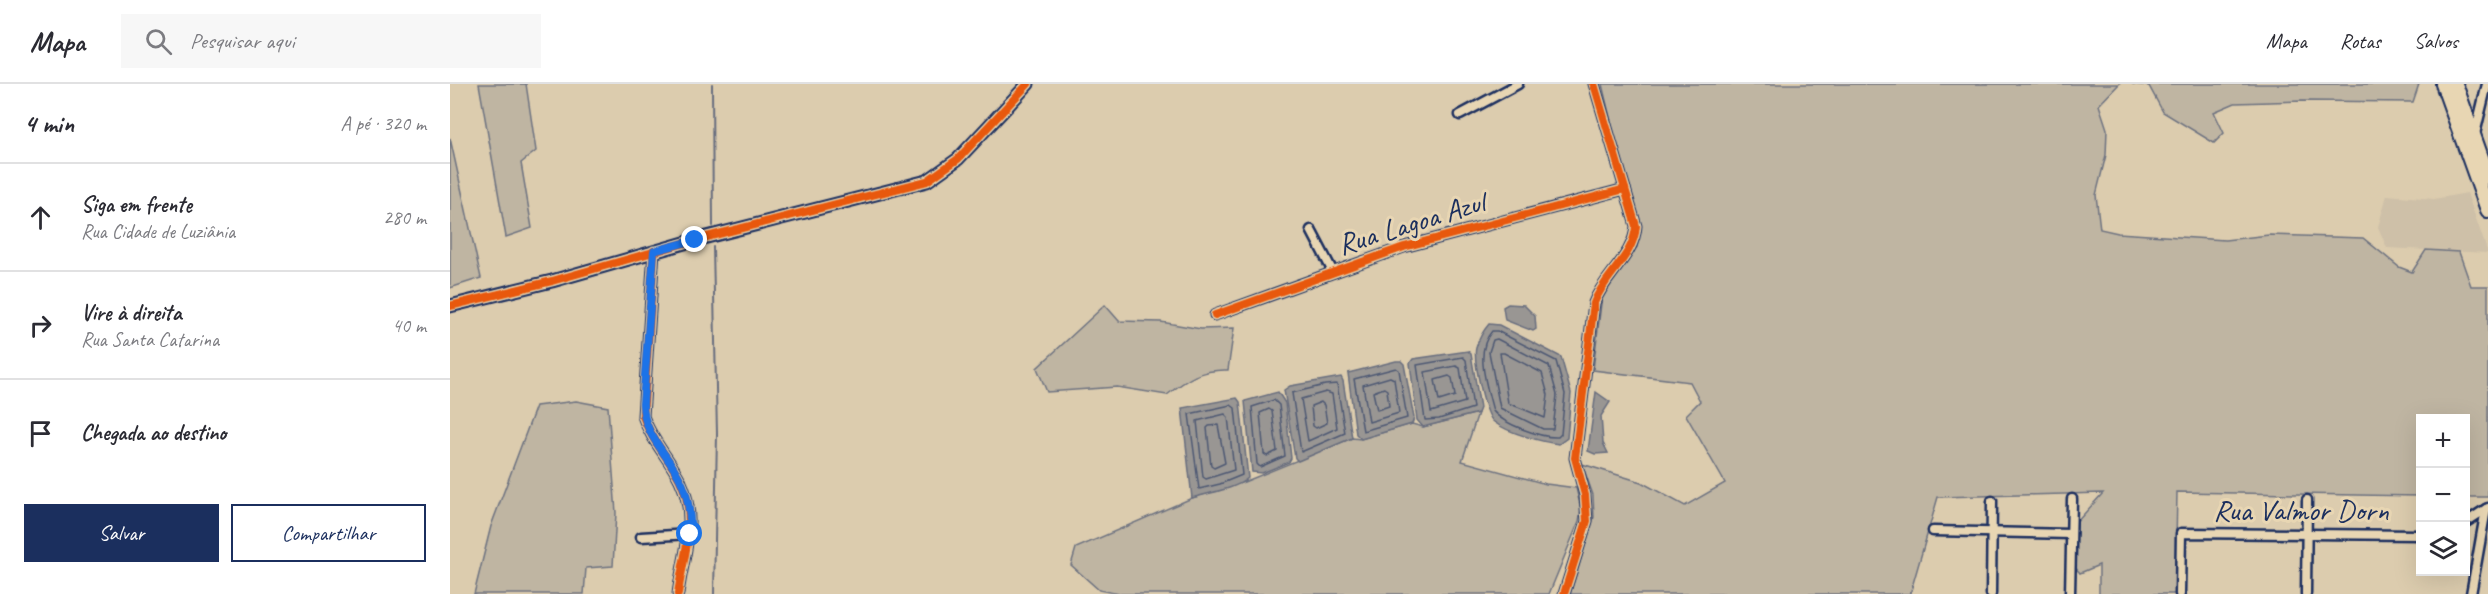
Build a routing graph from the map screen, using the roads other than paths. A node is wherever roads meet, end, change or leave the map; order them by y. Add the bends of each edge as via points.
1 (1028, 84) edge
2 (1518, 84) edge
3 (1594, 84) edge
4 (2443, 84) edge
5 (2455, 84) edge
6 (2487, 84) edge
7 (1460, 116) dead end
8 (2474, 138) junction
9 (2488, 177) edge
10 (1625, 189) junction
11 (2488, 210) edge
12 (1311, 230) dead end
13 (654, 251) junction
14 (1333, 272) junction
15 (450, 306) edge
16 (1215, 315) dead end
17 (2072, 499) dead end
18 (2307, 500) dead end
19 (1992, 501) dead end
20 (2487, 508) edge
21 (2470, 519) edge
22 (1933, 531) dead end
23 (1992, 532) junction
24 (690, 534) junction
25 (2071, 534) junction
26 (2307, 534) junction
27 (2416, 535) edge
28 (641, 537) dead end
29 (678, 594) edge
30 (1564, 594) edge
31 (1991, 594) edge
32 (2070, 594) edge
33 (2180, 594) edge
34 (2306, 594) edge
35 (2472, 594) edge

1 - 13 street via 958,159 927,181
2 - 7 street
3 - 10 street
4 - 11 main road
5 - 8 main road
6 - 8 street
8 - 9 main road
10 - 14 street, Rua Lagoa Azul via 1458,231
10 - 30 street via 1636,236 1594,303 1575,459 1587,521
12 - 14 street
13 - 15 street
13 - 24 street via 643,416 680,479
14 - 16 street, Rua Lagoa Azul
17 - 25 street
18 - 26 street
19 - 23 street
20 - 21 street
20 - 35 street
22 - 23 street
23 - 25 street
23 - 31 street
24 - 28 street
24 - 29 street
25 - 32 street
26 - 27 street, Rua Valmor Dorn
26 - 33 street, Rua Valmor Dorn via 2181,534
26 - 34 street

